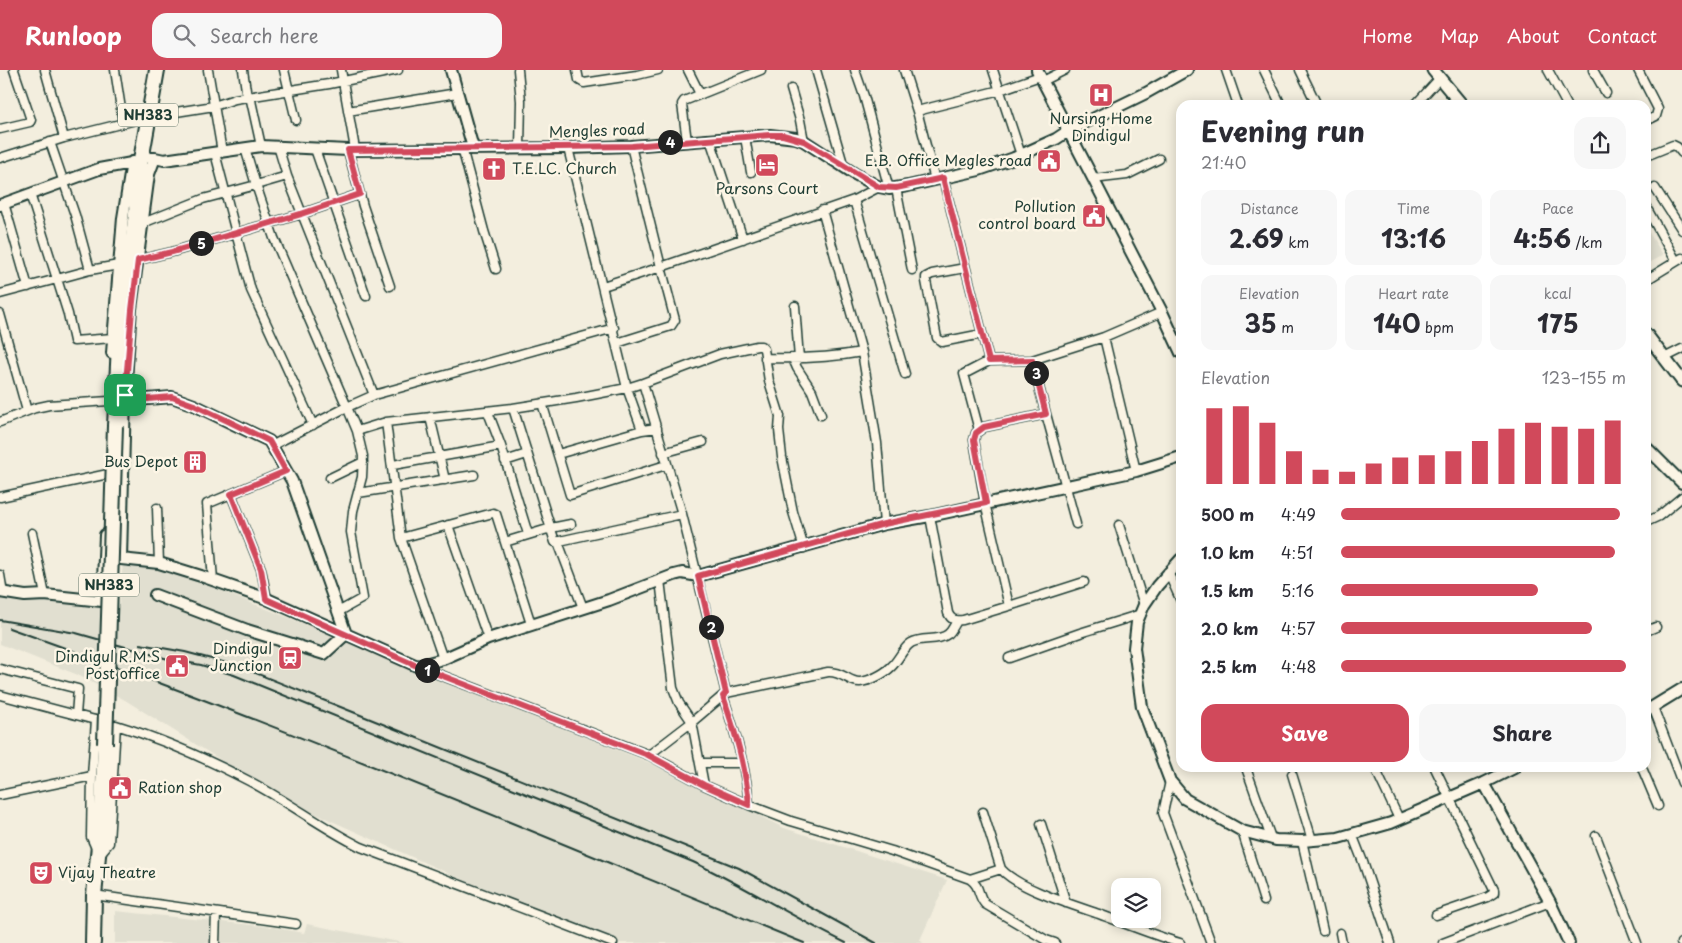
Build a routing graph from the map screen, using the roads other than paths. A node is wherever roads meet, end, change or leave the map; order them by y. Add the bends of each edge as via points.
1 (14, 70) edge
2 (45, 70) edge
3 (115, 70) edge
4 (157, 70) edge
5 (165, 70) edge
6 (208, 70) edge
7 (243, 70) edge
8 (284, 70) edge
9 (341, 70) edge
10 (398, 70) edge
11 (451, 70) edge
12 (518, 70) edge
13 (577, 70) edge
14 (658, 70) edge
15 (688, 70) edge
16 (761, 70) edge
17 (816, 70) edge
18 (855, 70) edge
19 (904, 70) edge
20 (993, 70) edge
21 (1065, 70) edge
22 (1187, 70) edge
23 (1226, 70) edge
24 (1264, 70) edge
25 (1300, 70) edge
26 (1548, 70) edge
27 (1594, 70) edge
28 (1638, 70) edge
29 (386, 71) edge
30 (636, 73) edge
31 (1437, 74) edge
32 (1040, 75) edge
33 (344, 81) junction
34 (290, 89) junction
35 (792, 89) dead end
36 (1000, 90) junction
37 (457, 93) junction
38 (1606, 93) dead end
39 (700, 94) junction
40 (248, 97) junction
41 (1236, 100) edge
42 (1279, 100) edge
43 (1315, 100) edge
44 (1419, 100) edge
45 (1458, 100) edge
46 (1564, 100) edge
47 (214, 106) junction
48 (348, 111) junction
49 (918, 111) junction
50 (152, 116) junction
51 (1651, 118) edge
52 (296, 120) dead end
53 (122, 122) junction
54 (0, 129) edge
55 (1068, 131) junction
56 (745, 137) junction
57 (64, 138) junction
58 (710, 139) junction
59 (687, 141) junction
60 (804, 141) junction
61 (50, 142) junction
62 (261, 146) junction
63 (278, 146) junction
64 (632, 146) junction
65 (245, 148) junction
66 (467, 148) junction
67 (520, 148) junction
68 (568, 148) junction
69 (315, 149) junction
70 (352, 150) junction
71 (218, 153) junction
72 (1682, 153) edge
73 (1651, 154) edge
74 (1021, 155) junction
75 (0, 158) edge
76 (1159, 159) dead end
77 (144, 160) junction
78 (844, 167) junction
79 (751, 172) dead end
80 (286, 176) junction
81 (939, 179) junction
82 (1093, 179) junction
83 (63, 182) junction
84 (256, 186) junction
85 (888, 188) junction
86 (1655, 188) dead end
87 (225, 192) junction
88 (30, 194) junction
89 (360, 194) junction
90 (854, 200) junction
91 (334, 203) junction
92 (2, 204) edge
93 (822, 210) junction
94 (301, 214) junction
95 (1651, 215) edge
96 (139, 216) junction
97 (270, 223) junction
98 (1682, 230) edge
99 (236, 233) junction
100 (743, 239) junction
101 (138, 260) junction
102 (1679, 260) edge
103 (118, 265) junction
104 (662, 267) junction
105 (965, 268) junction
106 (496, 269) dead end
107 (90, 270) junction
108 (912, 270) dead end
109 (1651, 277) edge
110 (57, 279) junction
111 (390, 286) dead end
112 (603, 286) junction
113 (28, 287) junction
114 (0, 294) edge
115 (366, 296) dead end
116 (795, 306) dead end
117 (1162, 312) junction
118 (0, 314) edge
119 (614, 328) junction
120 (982, 334) junction
121 (1104, 337) junction
122 (113, 338) junction
123 (1651, 341) edge
124 (1176, 342) edge
125 (617, 343) junction
126 (1682, 349) edge
127 (862, 352) junction
128 (765, 358) junction
129 (1664, 358) junction
130 (796, 359) junction
131 (1032, 360) junction
132 (989, 361) junction
133 (905, 374) dead end
134 (1682, 381) edge
135 (643, 383) junction
136 (628, 388) junction
137 (125, 395) junction
138 (374, 395) junction
139 (109, 400) junction
140 (542, 403) junction
141 (347, 407) junction
142 (513, 408) junction
143 (27, 411) junction
144 (488, 412) junction
145 (1046, 414) junction
146 (821, 415) dead end
147 (430, 417) junction
148 (0, 422) edge
149 (386, 422) junction
150 (313, 425) junction
151 (658, 428) junction
152 (642, 430) junction
153 (979, 430) junction
154 (357, 431) junction
155 (108, 441) junction
156 (124, 441) junction
157 (703, 442) dead end
158 (271, 446) junction
159 (501, 446) junction
160 (664, 453) junction
161 (527, 454) junction
162 (558, 454) junction
163 (1651, 456) edge
164 (440, 457) junction
165 (1176, 459) edge
166 (505, 461) junction
167 (363, 462) junction
168 (393, 465) junction
169 (666, 465) junction
170 (286, 471) junction
171 (1136, 471) junction
172 (108, 474) junction
173 (474, 475) dead end
174 (330, 478) dead end
175 (445, 480) junction
176 (1682, 483) edge
177 (1065, 487) junction
178 (395, 488) junction
179 (358, 493) junction
180 (231, 494) junction
181 (0, 497) edge
182 (1682, 498) edge
183 (986, 503) junction
184 (158, 508) dead end
185 (682, 514) junction
186 (930, 516) junction
187 (1651, 520) edge
188 (570, 524) dead end
189 (884, 524) junction
190 (1076, 524) dead end
191 (448, 525) junction
192 (1119, 525) dead end
193 (551, 528) junction
194 (32, 533) dead end
195 (528, 534) junction
196 (401, 538) junction
197 (505, 542) junction
198 (558, 542) junction
199 (804, 548) junction
200 (104, 558) junction
201 (121, 558) junction
202 (159, 563) junction
203 (1176, 564) edge
204 (1168, 572) junction
205 (0, 575) edge
206 (698, 576) junction
207 (213, 580) junction
208 (660, 580) junction
209 (1084, 582) dead end
210 (1176, 590) edge
211 (2, 593) edge
212 (45, 595) junction
213 (155, 595) dead end
214 (266, 599) junction
215 (1009, 606) junction
216 (583, 608) junction
217 (1142, 610) junction
218 (338, 612) junction
219 (956, 621) junction
220 (531, 624) junction
221 (1656, 627) dead end
222 (1651, 629) edge
223 (346, 634) junction
224 (488, 639) junction
225 (1009, 658) dead end
226 (443, 659) junction
227 (417, 666) junction
228 (0, 669) edge
229 (1682, 688) edge
230 (0, 694) edge
231 (724, 694) junction
232 (1651, 708) edge
233 (1651, 711) edge
234 (76, 715) junction
235 (96, 720) junction
236 (692, 722) junction
237 (116, 725) junction
238 (648, 755) junction
239 (700, 762) junction
240 (743, 763) junction
241 (1247, 772) edge
242 (1377, 772) edge
243 (1437, 772) edge
244 (1506, 772) edge
245 (1644, 772) edge
246 (1292, 774) dead end
247 (92, 776) junction
248 (1170, 781) junction
249 (1484, 783) junction
250 (1682, 783) edge
251 (704, 785) junction
252 (0, 795) edge
253 (1450, 798) junction
254 (749, 805) junction
255 (1658, 806) dead end
256 (984, 812) dead end
257 (1399, 819) junction
258 (1040, 824) dead end
259 (1242, 831) junction
260 (1352, 834) junction
261 (1596, 836) dead end
262 (1271, 838) junction
263 (1307, 840) junction
264 (99, 855) junction
265 (1001, 869) junction
266 (970, 879) junction
267 (94, 895) junction
268 (1264, 901) dead end
269 (1550, 902) junction
270 (1066, 903) junction
271 (216, 913) junction
272 (1436, 915) dead end
273 (296, 924) dead end
274 (1324, 931) dead end
275 (1340, 933) dead end
276 (1453, 942) edge
277 (93, 943) edge
278 (216, 943) edge
279 (613, 943) edge
280 (1055, 943) edge
281 (1180, 943) edge
282 (1210, 943) edge
283 (1342, 943) edge
284 (1390, 943) edge
285 (1443, 943) edge
286 (1569, 943) edge
287 (1637, 943) edge

1 - 54 street via 31,120
2 - 57 street
3 - 53 street
4 - 50 highway, NH383
5 - 50 highway, NH383
6 - 47 street
7 - 40 street
8 - 34 street
9 - 33 street
10 - 29 street
11 - 37 main road
12 - 67 street
13 - 30 street via 579,80 584,83
14 - 30 street
15 - 39 street
16 - 39 street
17 - 78 street
18 - 85 street
19 - 49 street
20 - 36 street
21 - 32 street
22 - 55 main road
23 - 41 street
24 - 42 street
25 - 43 street
26 - 46 street
27 - 38 street
28 - 51 street via 1658,109 1656,116
29 - 33 street
31 - 44 street
31 - 45 main road
32 - 36 street
32 - 55 main road
33 - 34 street
33 - 48 street
34 - 40 street
34 - 52 street
35 - 60 street
36 - 49 street
36 - 74 street
37 - 48 street
37 - 66 main road
39 - 59 street via 682,104
40 - 47 street
40 - 62 street
47 - 50 street
47 - 71 street
48 - 70 street
49 - 81 street
50 - 53 street
50 - 77 highway, NH383
53 - 57 street
55 - 74 main road
55 - 82 main road
56 - 58 main road, Mengles road
56 - 60 main road, Mengles road via 783,135
56 - 79 street
57 - 61 street
58 - 59 main road, Mengles road
58 - 100 street
59 - 64 main road, Mengles road
60 - 78 main road, Mengles road
61 - 75 street
61 - 83 street
62 - 63 main road, Mengles road
62 - 65 main road, Mengles road
63 - 69 main road, Mengles road
63 - 80 street
64 - 68 main road, Mengles road
64 - 104 street
65 - 71 main road, Mengles road
65 - 84 street
66 - 67 main road, Mengles road
66 - 70 main road, Mengles road
66 - 106 street via 484,231
67 - 68 main road, Mengles road
68 - 112 street
69 - 70 main road, Mengles road
69 - 91 street
70 - 89 street
71 - 77 main road, Mengles road
71 - 87 street
72 - 73 street via 1673,145
74 - 81 main road via 979,170
76 - 82 street via 1127,175
77 - 83 main road, Mengles road via 99,169
77 - 96 highway via 134,194
77 - 103 main road via 123,218
78 - 85 main road, Mengles road
80 - 84 street
80 - 94 street
81 - 85 main road
81 - 105 street
82 - 117 main road
83 - 88 main road, Mengles road
83 - 107 street
84 - 87 street
84 - 97 street
85 - 90 street
85 - 108 street
86 - 98 street
87 - 96 street
87 - 99 street
88 - 92 main road, Mengles road
88 - 110 street
89 - 91 street
89 - 111 street
90 - 93 street
90 - 133 street
91 - 94 street
91 - 115 street
92 - 113 street
93 - 100 street
93 - 127 street
94 - 97 street
94 - 138 street
95 - 102 street
96 - 101 main road
96 - 264 highway, NH383, bridge via 119,344
97 - 99 street
97 - 141 street
99 - 101 street
99 - 150 street via 250,290
100 - 104 street
101 - 137 main road
102 - 109 street
103 - 107 street
103 - 122 main road
104 - 112 street
104 - 125 street via 674,324
105 - 120 street
105 - 120 street via 926,278 937,338 942,342
107 - 110 street
110 - 113 street
110 - 122 street via 74,341
112 - 119 street
113 - 114 street
116 - 130 street
117 - 121 street
117 - 124 main road
118 - 143 street
119 - 125 street
119 - 138 street
120 - 132 street
121 - 131 street
121 - 171 street
122 - 139 main road
123 - 129 main road
125 - 136 street
126 - 129 street
127 - 130 street
127 - 189 street via 877,443
128 - 130 street
128 - 135 street via 764,349 757,346 720,354
128 - 199 street via 780,416 779,436 793,512
129 - 134 main road
130 - 146 street via 797,368 812,391
131 - 132 street
131 - 145 street
132 - 153 street via 964,374
135 - 136 street
135 - 151 street
136 - 140 street
136 - 152 street
137 - 156 main road
137 - 158 main road via 136,400 172,397 269,441
138 - 141 street
139 - 143 street via 49,405
139 - 155 main road
140 - 142 street
140 - 162 street
141 - 150 street
141 - 154 street
142 - 144 street
142 - 161 street
143 - 148 street
144 - 147 street
144 - 159 street
145 - 153 street
145 - 177 street
147 - 149 street
147 - 164 street
149 - 154 street
149 - 168 street
150 - 158 street
151 - 152 street
151 - 160 street
152 - 162 street
153 - 183 street via 974,440
154 - 167 street
155 - 156 main road
155 - 172 main road
156 - 201 main road
157 - 160 street
158 - 170 main road
159 - 164 street
159 - 166 street
160 - 169 street
161 - 166 street
161 - 193 street
162 - 169 street via 570,495
163 - 176 main road
164 - 168 street
164 - 175 street
165 - 171 main road
166 - 195 street
167 - 174 street
167 - 179 street
168 - 178 street
169 - 185 street
170 - 180 street
170 - 218 main road
171 - 177 main road
172 - 181 street
172 - 200 main road
173 - 175 street
175 - 178 street
177 - 183 main road
177 - 190 street
178 - 179 street
178 - 196 street
179 - 218 street via 351,532 363,598
180 - 207 street via 207,504
180 - 214 street via 261,569
182 - 187 street
183 - 186 main road
183 - 215 street
184 - 202 street
185 - 198 street
185 - 206 street
186 - 189 main road
186 - 219 street via 948,613
188 - 193 street
189 - 199 main road
191 - 196 street
191 - 197 street via 493,513
191 - 224 street
192 - 217 street
193 - 195 street
193 - 198 street via 555,542
194 - 212 street
195 - 197 street
196 - 226 street
197 - 220 street
198 - 216 street
199 - 206 main road
200 - 201 main road
200 - 212 main road via 102,601
201 - 202 main road
202 - 207 main road
203 - 204 main road
204 - 210 street
204 - 217 main road
205 - 211 street
206 - 208 main road via 682,573
206 - 231 street
207 - 214 main road
208 - 216 main road
208 - 236 street via 673,688
209 - 215 street
211 - 212 main road
213 - 223 main road via 324,654
214 - 223 main road
215 - 219 street
216 - 220 main road
217 - 225 street
217 - 248 main road via 1134,648 1142,707
218 - 223 main road
219 - 231 street via 950,633 912,643 892,667 862,682 828,672
220 - 224 main road
221 - 222 street
223 - 227 main road
224 - 226 main road
226 - 227 main road
227 - 238 street
228 - 234 street via 78,689
229 - 232 main road
230 - 234 street
231 - 236 street
231 - 240 street
233 - 250 street
234 - 235 street
235 - 237 street
235 - 247 street
236 - 238 street
236 - 239 street
237 - 264 street via 109,843
237 - 279 street via 168,743 250,782 361,847
238 - 251 street
239 - 240 street
239 - 251 street
240 - 254 street
241 - 262 street
242 - 257 street
243 - 253 street
244 - 249 main road
245 - 255 street
246 - 263 street
247 - 252 street
247 - 264 street via 90,837
248 - 259 main road via 1185,799
248 - 282 street via 1163,812
249 - 253 main road
249 - 269 main road
251 - 254 street
253 - 257 main road
253 - 272 street via 1494,893
254 - 266 street
256 - 265 street
257 - 260 main road
258 - 270 street
259 - 262 main road
259 - 268 street
260 - 263 main road
260 - 284 street
261 - 287 street
262 - 263 main road
263 - 274 street
264 - 267 highway, NH383
265 - 266 street
265 - 270 street via 1024,885
266 - 280 street via 978,887 982,902
267 - 271 street
267 - 277 highway, NH383
269 - 276 street
269 - 286 main road
270 - 281 street
271 - 273 street
271 - 278 street
275 - 283 street
276 - 285 street

